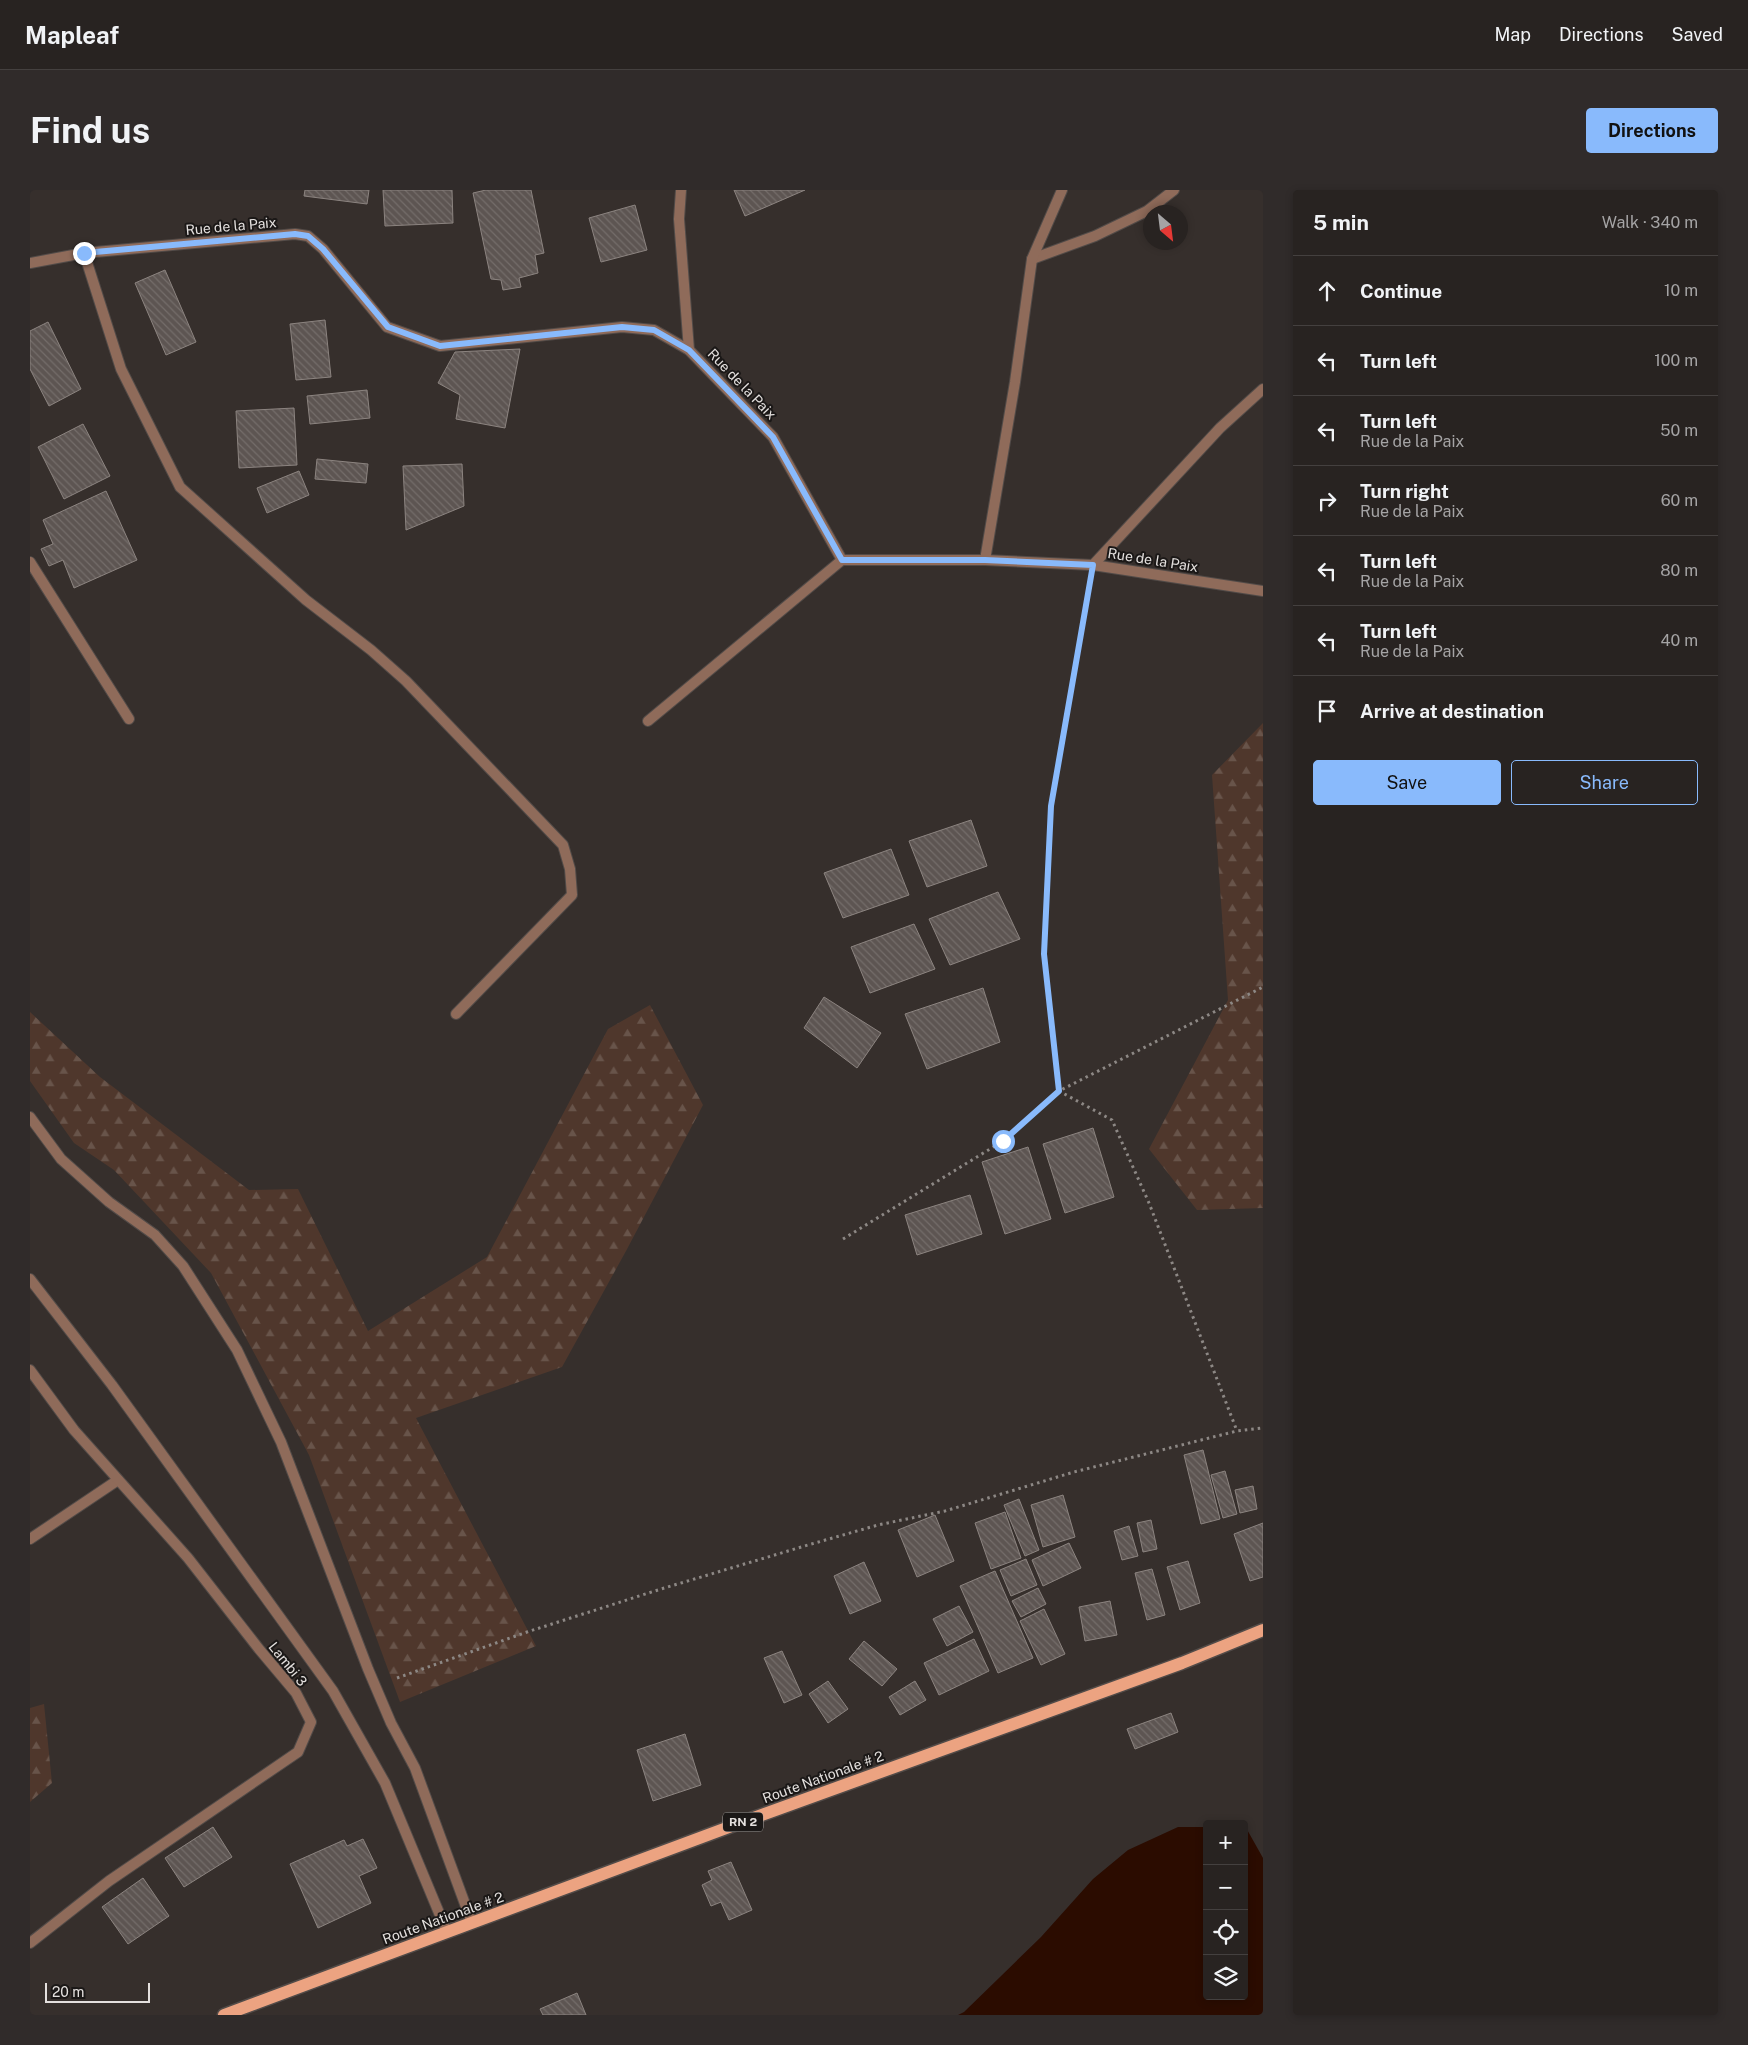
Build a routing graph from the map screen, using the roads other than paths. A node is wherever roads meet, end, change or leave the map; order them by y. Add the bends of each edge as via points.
1 (681, 190) edge
2 (1062, 190) edge
3 (1174, 190) edge
4 (84, 253) junction
5 (1032, 259) junction
6 (30, 263) edge
7 (689, 350) junction
8 (1263, 389) edge
9 (842, 560) junction
10 (985, 560) junction
11 (30, 562) edge
12 (1093, 565) junction
13 (1263, 591) edge
14 (129, 719) dead end
15 (648, 721) dead end
16 (456, 1014) dead end
17 (30, 1116) edge
18 (30, 1278) edge
19 (30, 1370) edge
20 (118, 1480) junction
21 (30, 1540) edge
22 (1263, 1630) edge
23 (472, 1923) junction
24 (447, 1932) junction
25 (30, 1943) edge
26 (224, 2015) edge

1 - 7 street
2 - 5 street
3 - 5 street via 1147,212 1095,236
4 - 6 street, Rue de la Paix
4 - 7 street, Rue de la Paix via 295,234 308,236 323,249 388,327 440,346 622,327 654,330
4 - 16 street via 122,369 180,487 306,600 406,681 563,845 570,869 572,895
5 - 10 street via 1016,382
7 - 9 street, Rue de la Paix via 773,437
8 - 12 street via 1220,428
9 - 10 street, Rue de la Paix
9 - 15 street
10 - 12 street, Rue de la Paix
11 - 14 street
12 - 13 street, Rue de la Paix
17 - 23 street via 61,1159 109,1202 155,1235 183,1266 237,1350 281,1442 374,1686 414,1768
18 - 24 street via 112,1385 333,1691 386,1783
19 - 20 street, Lambi 3 via 74,1430
20 - 21 street
20 - 25 street, Lambi 3 via 188,1558 296,1694 311,1722 298,1752 109,1881
22 - 23 main road, Route Nationale # 2 / RN 2 via 1182,1663
23 - 24 main road, Route Nationale # 2 / RN 2
24 - 26 main road, Route Nationale # 2 / RN 2

